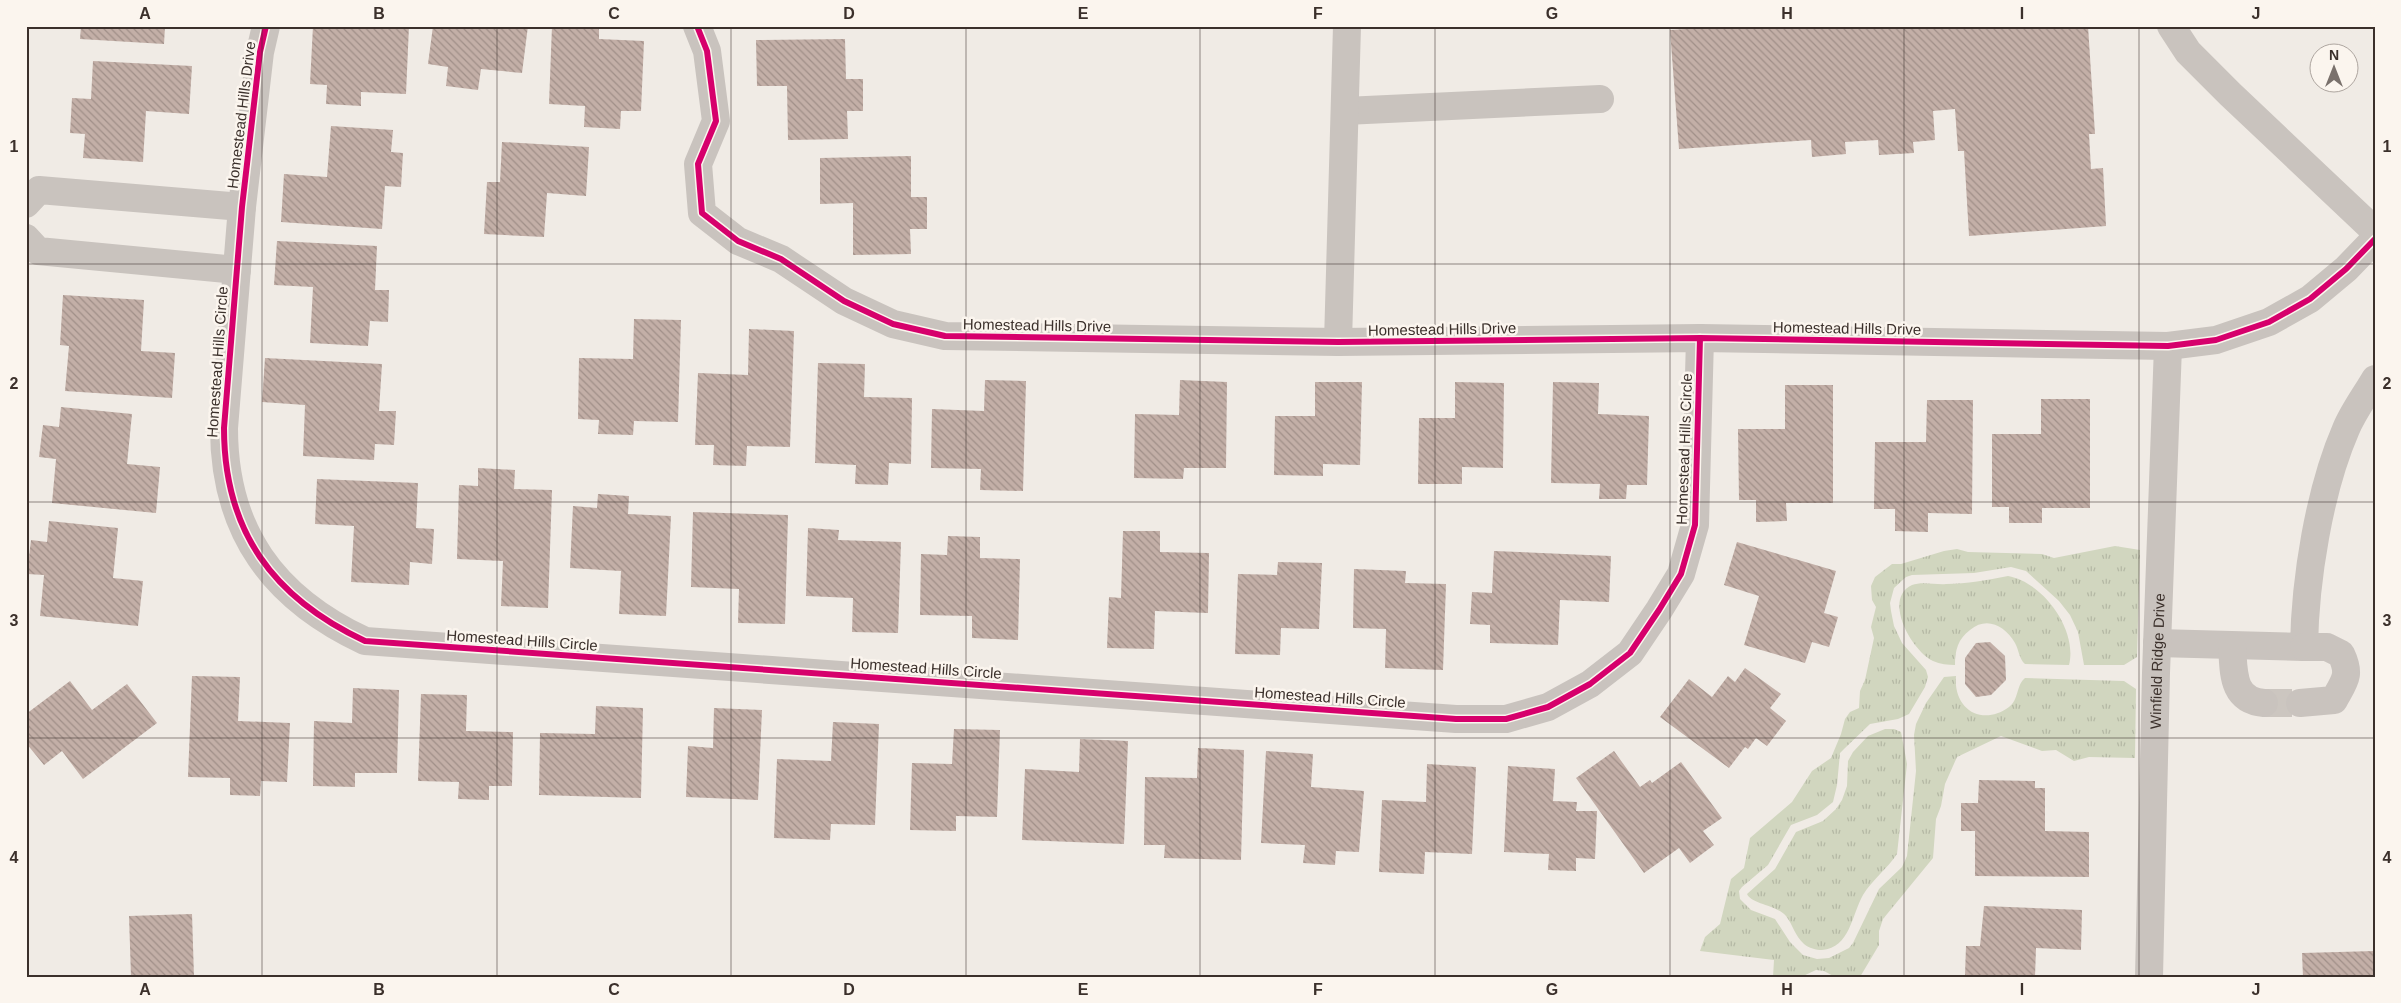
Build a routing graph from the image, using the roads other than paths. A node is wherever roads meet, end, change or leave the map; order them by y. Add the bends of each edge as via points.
1 (266, 26) edge
2 (698, 26) edge
3 (1347, 26) edge
4 (2171, 26) edge
5 (1600, 99) dead end
6 (1345, 111) junction
7 (26, 204) edge
8 (242, 207) junction
9 (2375, 231) edge
10 (26, 238) edge
11 (2375, 239) edge
12 (237, 270) junction
13 (1700, 338) junction
14 (1338, 342) junction
15 (2168, 346) junction
16 (2375, 380) edge
17 (2157, 643) junction
18 (2232, 646) junction
19 (2304, 647) junction
20 (2264, 703) tunnel mouth
21 (2300, 703) tunnel mouth
22 (2150, 977) edge

1 - 8 street, Homestead Hills Drive via 260,52
2 - 14 street, Homestead Hills Drive via 708,51 716,121 698,164 702,213 738,241 781,259 844,301 893,324 945,336
3 - 6 street
4 - 9 street via 2188,52
5 - 6 street
6 - 14 street
7 - 8 street, Homestead Hills Drive via 39,190
8 - 12 street, Homestead Hills Circle
10 - 12 street via 38,251
11 - 15 street, Homestead Hills Drive via 2310,299 2269,322 2216,340
12 - 13 street, Homestead Hills Circle via 224,428 224,454 230,489 248,538 278,581 333,626 365,641 1456,719 1506,719 1548,707 1590,684 1630,653 1659,610 1681,574 1695,525
13 - 14 street, Homestead Hills Drive
13 - 15 street, Homestead Hills Drive
15 - 17 street, Winfield Ridge Drive
16 - 19 street via 2346,428 2323,501 2305,610
17 - 18 street
17 - 22 street, Winfield Ridge Drive
18 - 19 street
18 - 20 street via 2238,690 2254,702
19 - 21 street via 2327,647 2341,654 2348,668 2334,700

